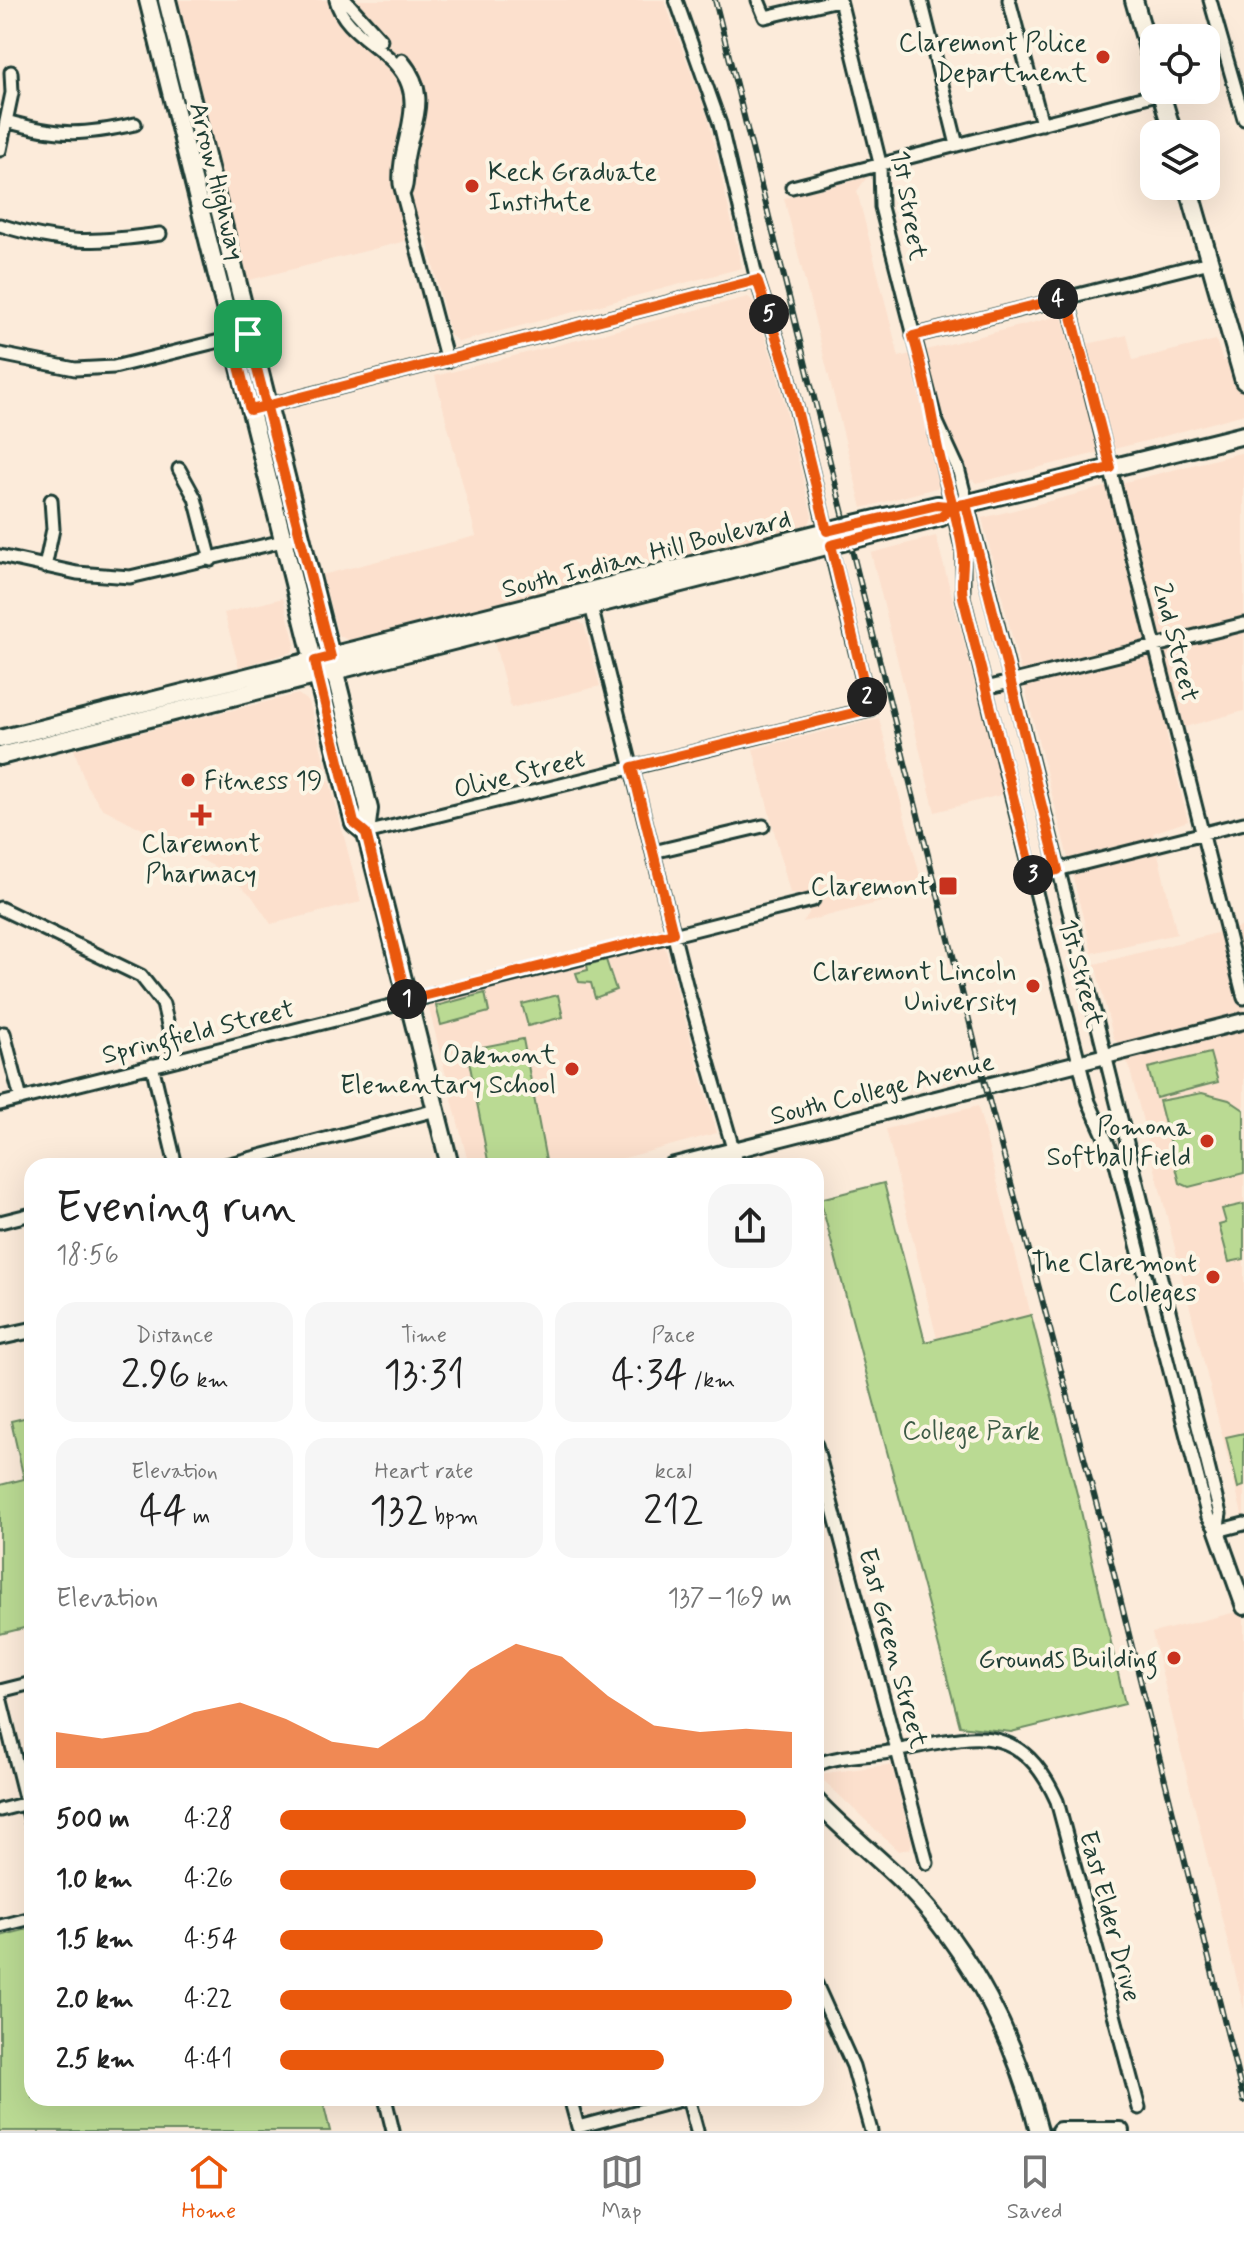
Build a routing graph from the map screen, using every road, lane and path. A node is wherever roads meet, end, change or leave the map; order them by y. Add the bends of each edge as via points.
1 (148, 0) edge
2 (167, 0) edge
3 (336, 0) edge
4 (345, 0) edge
5 (676, 0) edge
6 (758, 0) edge
7 (839, 0) edge
8 (921, 0) edge
9 (1009, 0) edge
10 (1134, 0) edge
11 (1210, 0) edge
12 (1141, 24) edge
13 (11, 72) dead end
14 (1140, 97) edge
15 (1244, 119) edge
16 (6, 121) junction
17 (135, 124) dead end
18 (1042, 124) junction
19 (957, 145) junction
20 (0, 150) edge
21 (880, 163) junction
22 (792, 187) dead end
23 (404, 192) junction
24 (1192, 200) edge
25 (0, 225) edge
26 (160, 234) dead end
27 (1210, 262) junction
28 (757, 280) junction
29 (1067, 297) junction
30 (240, 336) junction
31 (913, 336) junction
32 (1239, 346) edge
33 (0, 354) edge
34 (447, 361) junction
35 (1244, 381) edge
36 (258, 408) junction
37 (1244, 435) edge
38 (1111, 468) junction
39 (179, 469) dead end
40 (51, 500) dead end
41 (960, 506) junction
42 (829, 538) junction
43 (292, 540) junction
44 (0, 556) edge
45 (211, 560) junction
46 (45, 567) junction
47 (589, 599) junction
48 (1244, 624) edge
49 (1156, 646) junction
50 (324, 666) junction
51 (1011, 683) junction
52 (986, 688) junction
53 (0, 739) edge
54 (0, 756) edge
55 (632, 767) junction
56 (1244, 823) edge
57 (763, 826) dead end
58 (366, 833) junction
59 (1203, 833) junction
60 (653, 852) junction
61 (1058, 870) junction
62 (1033, 876) junction
63 (813, 900) dead end
64 (0, 908) edge
65 (673, 933) junction
66 (1244, 998) edge
67 (407, 1000) junction
68 (1244, 1021) edge
69 (4, 1033) dead end
70 (1104, 1057) junction
71 (176, 1059) junction
72 (1080, 1063) junction
73 (152, 1065) junction
74 (21, 1099) junction
75 (0, 1104) edge
76 (436, 1110) junction
77 (734, 1150) junction
78 (174, 1158) edge
79 (253, 1158) edge
80 (448, 1158) edge
81 (702, 1158) edge
82 (736, 1158) edge
83 (24, 1216) edge
84 (0, 1222) edge
85 (24, 1332) edge
86 (0, 1337) edge
87 (824, 1476) edge
88 (1244, 1524) edge
89 (1217, 1531) junction
90 (1244, 1607) edge
91 (24, 1685) edge
92 (0, 1691) edge
93 (0, 1697) edge
94 (900, 1750) junction
95 (824, 1764) edge
96 (24, 1785) edge
97 (24, 1804) edge
98 (824, 1808) edge
99 (0, 1810) edge
100 (927, 1863) dead end
101 (24, 1920) edge
102 (0, 1926) edge
103 (824, 2002) edge
104 (387, 2106) edge
105 (572, 2106) edge
106 (658, 2106) edge
107 (690, 2106) edge
108 (1139, 2108) dead end
109 (393, 2131) edge
110 (697, 2131) edge
111 (871, 2131) edge
112 (1039, 2131) edge
113 (1060, 2131) edge
114 (1120, 2131) edge

1 - 30 main road, Arrow Highway
2 - 30 main road, Arrow Highway
3 - 23 street via 342,14 389,56 409,86 412,109 398,162
4 - 23 street via 398,55 418,85 420,109
5 - 28 street via 720,124
6 - 7 street via 765,17
7 - 21 street, 1st Street
8 - 19 street
9 - 18 street
10 - 12 main road
11 - 15 street
13 - 16 street
14 - 18 street
16 - 17 street via 49,133 89,134
16 - 20 street
18 - 19 street
19 - 21 street
21 - 22 street
21 - 31 street, 1st Street via 881,207
23 - 34 street
24 - 27 main road
25 - 26 street via 89,243
27 - 29 street
27 - 32 main road
28 - 34 street
28 - 42 street via 787,370
29 - 31 street
29 - 38 street, 2nd Street
30 - 33 street via 114,367 75,369
30 - 36 main road, Arrow Highway
31 - 41 street, 1st Street via 935,418 954,453
32 - 35 main road
34 - 36 street
36 - 43 main road, Arrow Highway
37 - 38 main road, South Indian Hill Boulevard
38 - 41 main road, South Indian Hill Boulevard
38 - 49 street, 2nd Street
39 - 45 street via 195,498
40 - 46 street via 53,529
41 - 42 main road, South Indian Hill Boulevard via 941,517
41 - 51 street, 1st Street
41 - 52 street, 1st Street via 963,597
42 - 47 main road, South Indian Hill Boulevard
42 - 55 street, Olive Street via 870,709
43 - 45 street
43 - 50 main road, Arrow Highway
44 - 46 street
45 - 46 street via 130,577
47 - 50 main road, South Indian Hill Boulevard
47 - 55 street
48 - 49 street
49 - 51 street
49 - 59 street, 2nd Street
50 - 53 main road, South Indian Hill Boulevard
50 - 54 main road, South Indian Hill Boulevard
50 - 58 main road, Arrow Highway via 354,823
51 - 52 street
51 - 61 street, 1st Street
52 - 62 street, 1st Street
55 - 58 street, Olive Street
55 - 60 street
56 - 59 street
57 - 60 street
58 - 67 main road, Arrow Highway
59 - 61 street
59 - 66 street, 2nd Street
60 - 65 street
61 - 62 street
61 - 70 street, 1st Street
62 - 72 street, 1st Street
63 - 65 street, Springfield Street
64 - 71 street via 141,976 163,1004
65 - 67 street, Springfield Street
65 - 77 street
67 - 71 street, Springfield Street
67 - 76 main road, Arrow Highway
68 - 70 street, South College Avenue
69 - 74 street
70 - 72 street, South College Avenue
70 - 89 street, 1st Street via 1220,1514
71 - 73 street, Springfield Street
72 - 77 street, South College Avenue
72 - 89 street, 1st Street via 1089,1102 1115,1160 1208,1517
73 - 74 street, Springfield Street
73 - 78 street
74 - 75 street, Springfield Street
76 - 79 street
76 - 80 main road, Arrow Highway
77 - 81 street, South College Avenue
77 - 82 street
83 - 84 street
85 - 86 street
87 - 94 street, East Green Street
88 - 89 street
89 - 90 street, 1st Street
91 - 92 street
93 - 96 street
94 - 95 street
94 - 100 street, East Green Street
94 - 108 street, East Elder Drive via 974,1735 1016,1748 1041,1772 1057,1801
97 - 99 street
98 - 112 main road via 907,1886 968,1965 1009,2037
101 - 102 street
103 - 111 street via 853,2066
104 - 109 street
105 - 106 street via 578,2127
107 - 110 street
113 - 114 main road

